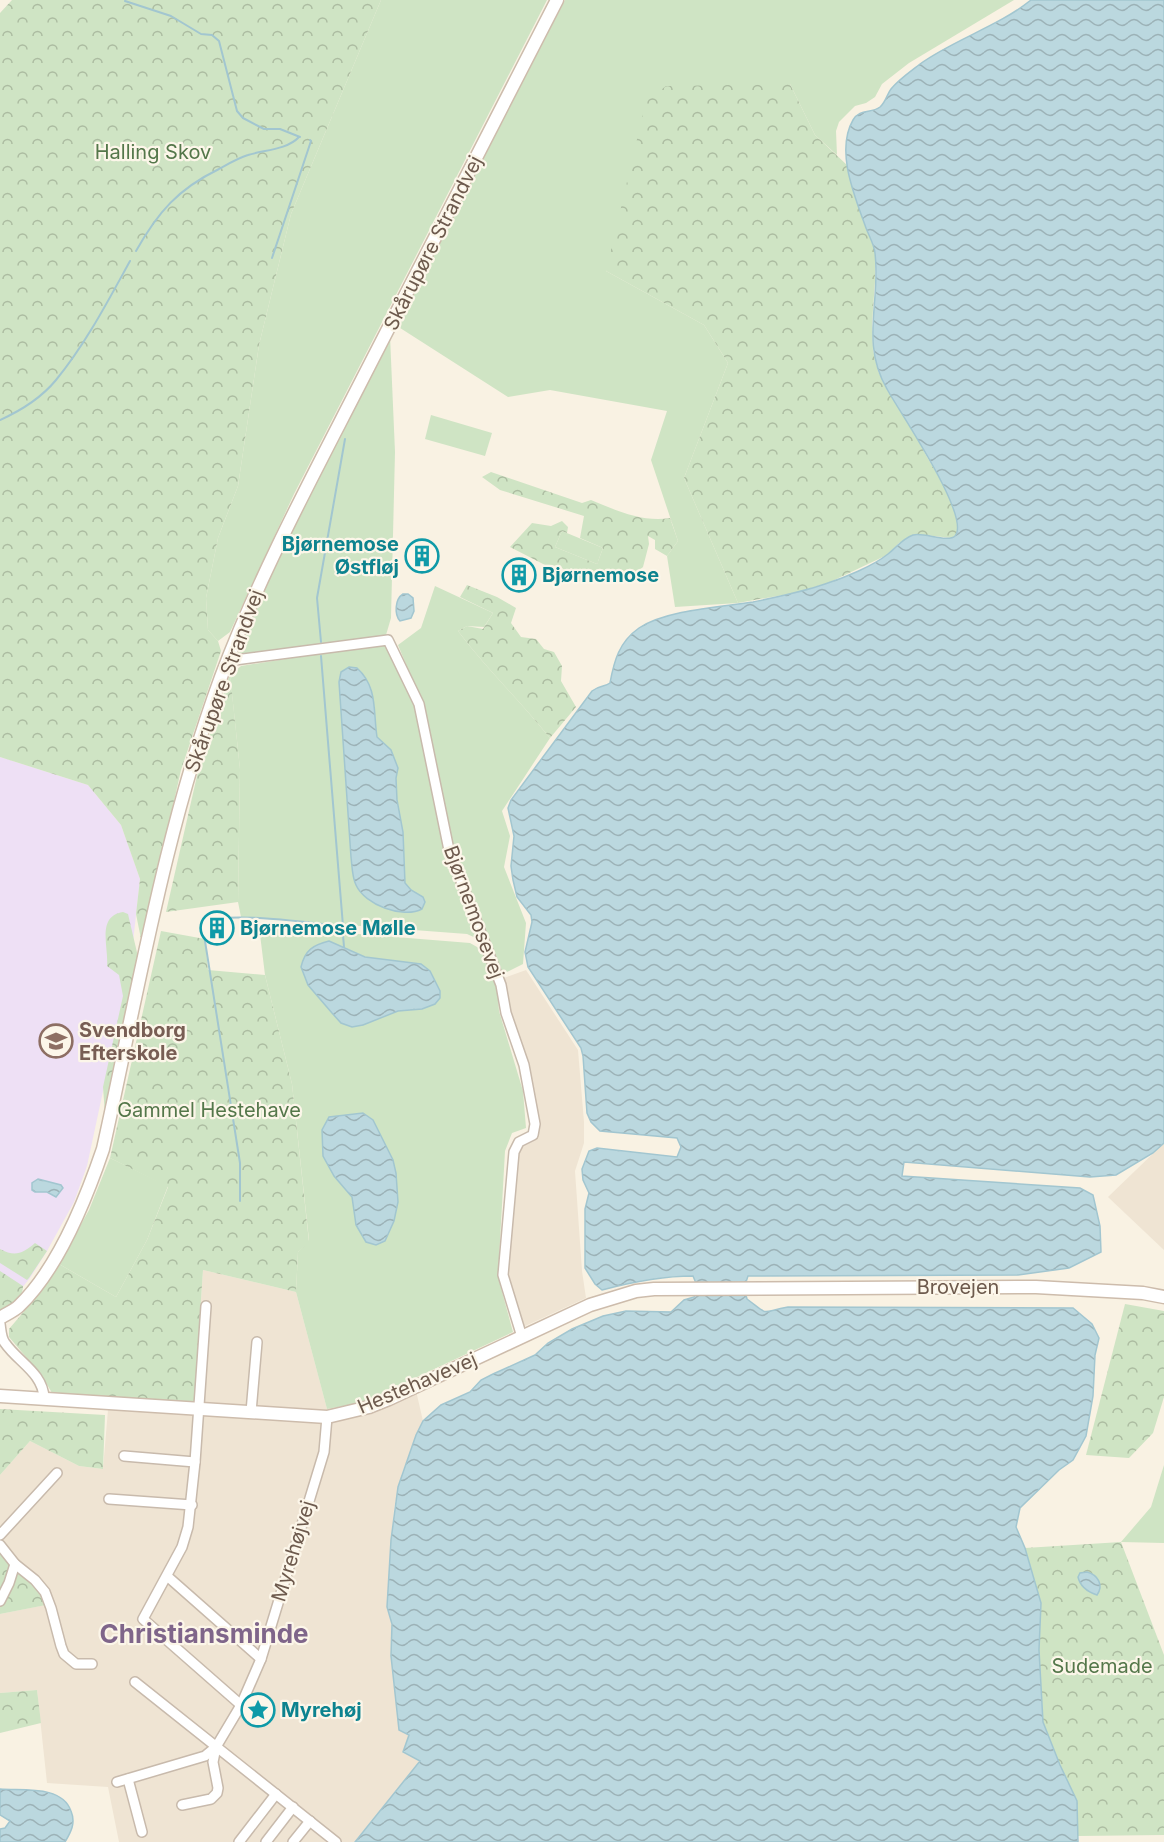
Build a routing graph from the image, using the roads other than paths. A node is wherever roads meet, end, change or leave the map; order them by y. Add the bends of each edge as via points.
1 (557, 0) edge
2 (227, 661) junction
3 (751, 1287) joint
4 (1164, 1297) edge
5 (206, 1306) dead end
6 (0, 1318) edge
7 (0, 1324) edge
8 (522, 1337) junction
9 (257, 1342) dead end
10 (0, 1396) edge
11 (44, 1398) junction
12 (198, 1409) junction
13 (251, 1412) junction
14 (327, 1417) junction
15 (124, 1456) dead end
16 (195, 1462) junction
17 (57, 1473) dead end
18 (109, 1499) dead end
19 (192, 1505) junction
20 (0, 1535) edge
21 (0, 1545) edge
22 (15, 1564) junction
23 (167, 1576) junction
24 (0, 1601) edge
25 (261, 1659) junction
26 (92, 1664) dead end
27 (135, 1682) dead end
28 (241, 1705) junction
29 (216, 1747) junction
30 (128, 1779) junction
31 (117, 1782) dead end
32 (276, 1794) junction
33 (182, 1805) dead end
34 (293, 1807) junction
35 (310, 1821) junction
36 (142, 1832) dead end
37 (239, 1842) edge
38 (266, 1842) edge
39 (293, 1842) edge
40 (336, 1842) edge

1 - 2 street, Skårupøre Strandvej via 298,503
2 - 6 street, Skårupøre Strandvej via 193,759 174,830 98,1165 81,1208 34,1291
2 - 8 street, Bjørnemosevej via 388,640 419,704 449,850 501,985 524,1065 535,1124 533,1135 519,1142 514,1152 502,1275
3 - 4 street, Brovejen via 1036,1287
3 - 8 street, Hestehavevej via 636,1291 590,1305
5 - 12 street
7 - 11 street via 5,1344 38,1378
8 - 14 street, Hestehavevej via 389,1399
9 - 13 street
10 - 11 street, Hestehavevej
11 - 12 street, Hestehavevej
12 - 13 street, Hestehavevej
12 - 16 street
13 - 14 street, Hestehavevej
14 - 25 street, Myrehøjvej via 324,1452
15 - 16 street
16 - 19 street
17 - 20 street
18 - 19 street
19 - 23 street via 182,1547
21 - 22 street
22 - 24 street
22 - 26 street via 45,1592 64,1654 76,1664
23 - 25 street
23 - 28 street via 143,1619
25 - 28 street, Myrehøjvej
27 - 29 street
28 - 29 street, Myrehøjvej
29 - 30 street via 206,1756
29 - 32 street
29 - 33 street via 213,1762 217,1793 211,1799
30 - 31 street
30 - 36 street
32 - 34 street
32 - 37 street
34 - 35 street
34 - 38 street
35 - 39 street
35 - 40 street

